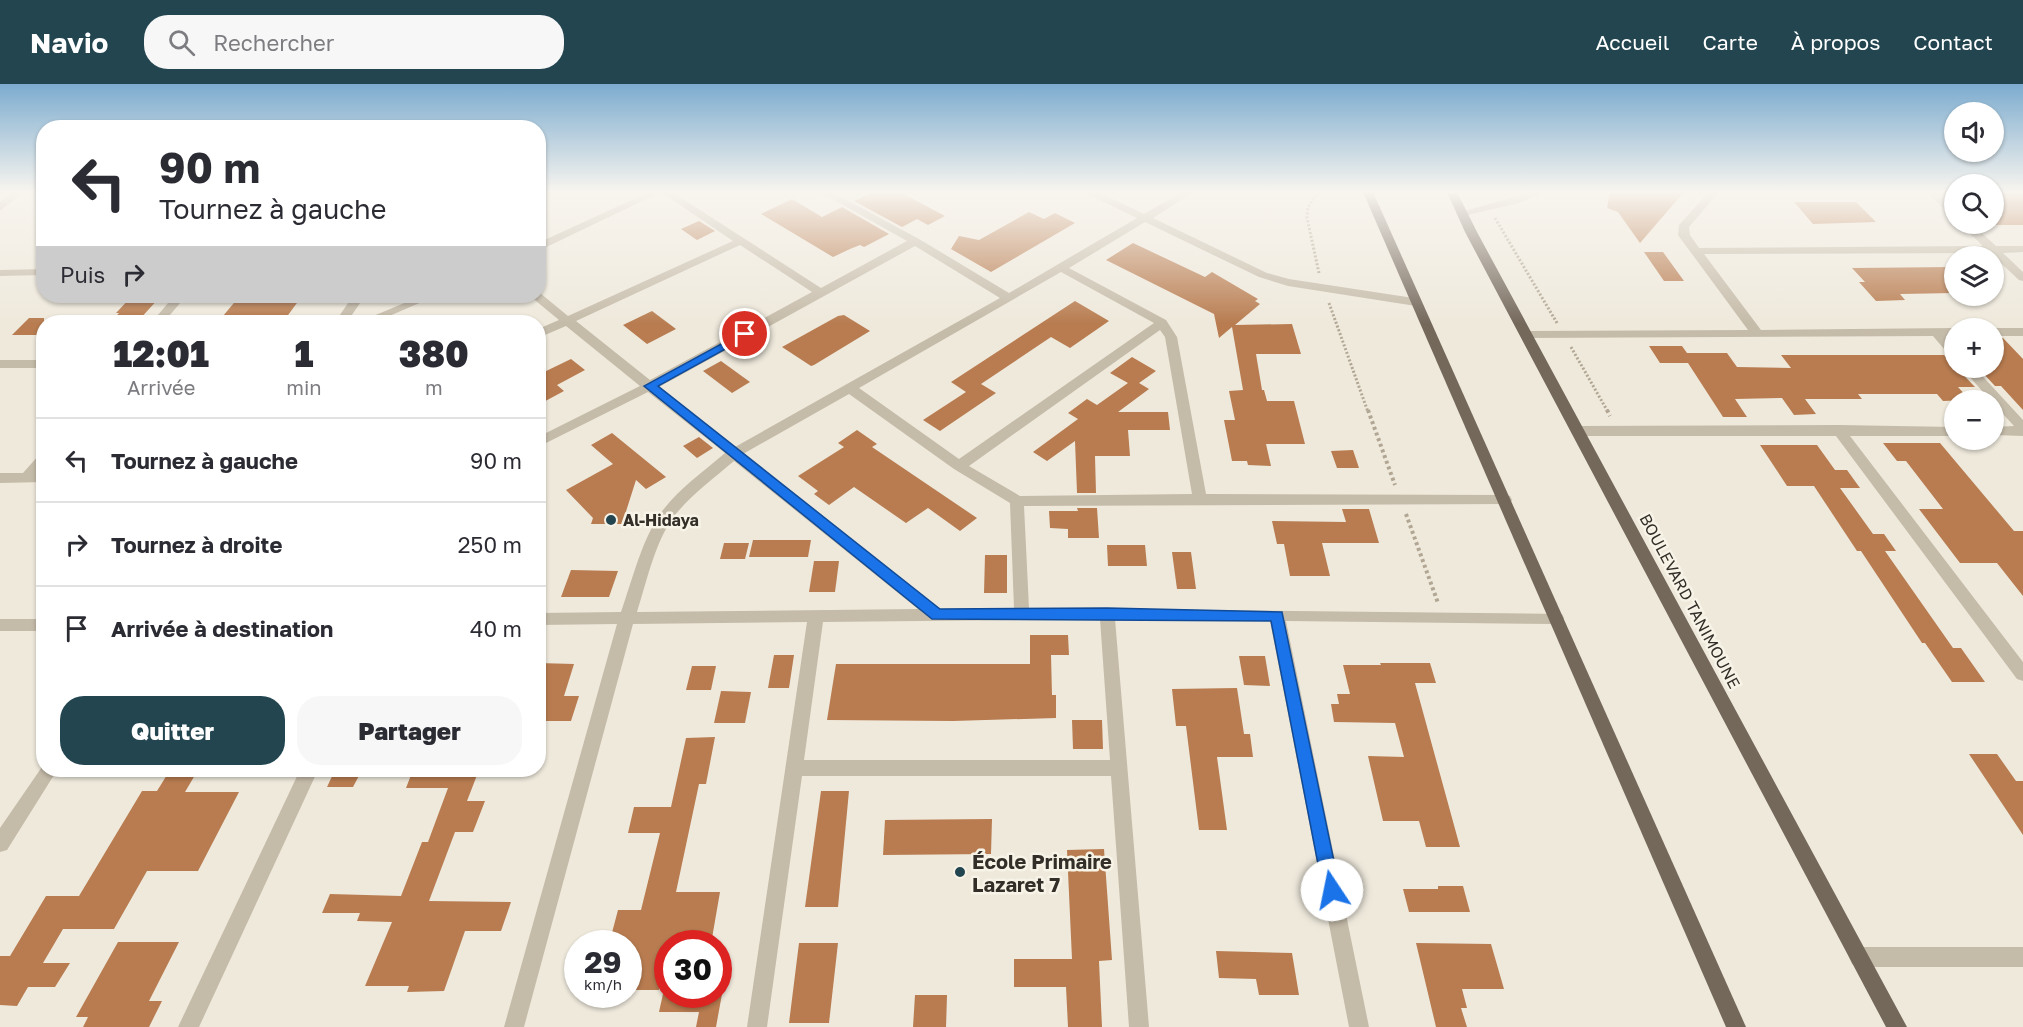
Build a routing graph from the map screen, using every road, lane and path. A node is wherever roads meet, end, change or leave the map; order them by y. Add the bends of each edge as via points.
1 (563, 236) edge
2 (733, 236) edge
3 (906, 236) edge
4 (1116, 236) edge
5 (1181, 236) edge
6 (1310, 236) edge
7 (1387, 236) edge
8 (1475, 236) edge
9 (1506, 236) edge
10 (1685, 236) edge
11 (741, 241) junction
12 (915, 241) junction
13 (546, 244) edge
14 (1944, 249) edge
15 (2004, 249) edge
16 (2023, 249) edge
17 (1695, 251) junction
18 (2004, 260) edge
19 (1061, 268) junction
20 (36, 272) edge
21 (0, 273) edge
22 (2023, 278) edge
23 (1323, 288) junction
24 (821, 293) junction
25 (1009, 298) junction
26 (1416, 302) junction
27 (174, 303) edge
28 (412, 303) edge
29 (544, 303) edge
30 (165, 315) edge
31 (382, 315) edge
32 (566, 321) junction
33 (1162, 323) junction
34 (546, 330) edge
35 (1936, 332) junction
36 (1944, 332) edge
37 (2004, 332) edge
38 (2023, 332) edge
39 (1756, 333) junction
40 (1564, 334) junction
41 (1527, 335) junction
42 (1944, 341) edge
43 (0, 364) edge
44 (36, 364) edge
45 (1977, 378) edge
46 (650, 386) junction
47 (850, 388) junction
48 (1618, 430) junction
49 (1839, 430) junction
50 (2023, 430) edge
51 (1578, 431) junction
52 (1944, 431) edge
53 (2004, 431) edge
54 (546, 439) edge
55 (734, 453) junction
56 (959, 466) junction
57 (36, 467) edge
58 (27, 477) junction
59 (36, 477) edge
60 (0, 478) edge
61 (1400, 499) junction
62 (1200, 500) junction
63 (1505, 500) junction
64 (1017, 501) junction
65 (1107, 613) junction
66 (816, 615) junction
67 (937, 615) junction
68 (1022, 615) junction
69 (1277, 615) junction
70 (627, 618) junction
71 (1443, 618) junction
72 (1556, 618) junction
73 (546, 619) edge
74 (0, 625) edge
75 (36, 625) edge
76 (2023, 674) edge
77 (794, 768) junction
78 (1119, 768) junction
79 (42, 777) edge
80 (306, 777) edge
81 (8, 820) edge
82 (0, 844) edge
83 (1859, 957) junction
84 (2023, 957) edge
85 (188, 1027) edge
86 (514, 1027) edge
87 (757, 1027) edge
88 (1138, 1027) edge
89 (1359, 1027) edge
90 (1736, 1027) edge
91 (1897, 1027) edge

1 - 13 street
2 - 11 street
3 - 12 street
4 - 19 street
5 - 23 street via 1263,274
6 - 23 path
7 - 26 main road
8 - 41 main road, BOULEVARD TANIMOUNE
9 - 40 path
10 - 17 street
11 - 24 street
11 - 32 street
12 - 24 street
12 - 25 street
14 - 17 street
15 - 16 street
17 - 39 street
18 - 22 street
19 - 25 street
19 - 33 street
20 - 21 street
23 - 26 street
23 - 61 path
24 - 46 street
25 - 47 street
26 - 63 main road
27 - 30 street
28 - 31 street
29 - 32 street
32 - 34 street
32 - 46 street
33 - 56 street
33 - 62 street via 1175,351
35 - 36 street
35 - 39 street
35 - 42 street
37 - 38 street
39 - 40 street
40 - 41 street
40 - 48 path
41 - 51 main road, BOULEVARD TANIMOUNE
43 - 44 street
45 - 50 street
46 - 54 street
46 - 55 street
47 - 55 street
47 - 56 street
48 - 49 street
48 - 51 street
49 - 52 street
49 - 76 street
50 - 53 street
51 - 83 main road, BOULEVARD TANIMOUNE
55 - 67 street
55 - 70 street via 668,514 654,540
56 - 64 street
57 - 58 street
58 - 59 street
58 - 60 street
61 - 62 street
61 - 63 street
61 - 71 path
62 - 64 street
63 - 72 main road
64 - 68 street
65 - 68 street
65 - 69 street
65 - 78 street
66 - 67 street
66 - 70 street
66 - 77 street
67 - 68 street
69 - 71 street
69 - 89 street
70 - 73 street
70 - 86 street
71 - 72 street
72 - 90 main road
74 - 75 street
77 - 78 street
77 - 87 street
78 - 88 street
79 - 81 street
80 - 85 street
81 - 82 street
83 - 84 street
83 - 91 main road, BOULEVARD TANIMOUNE

